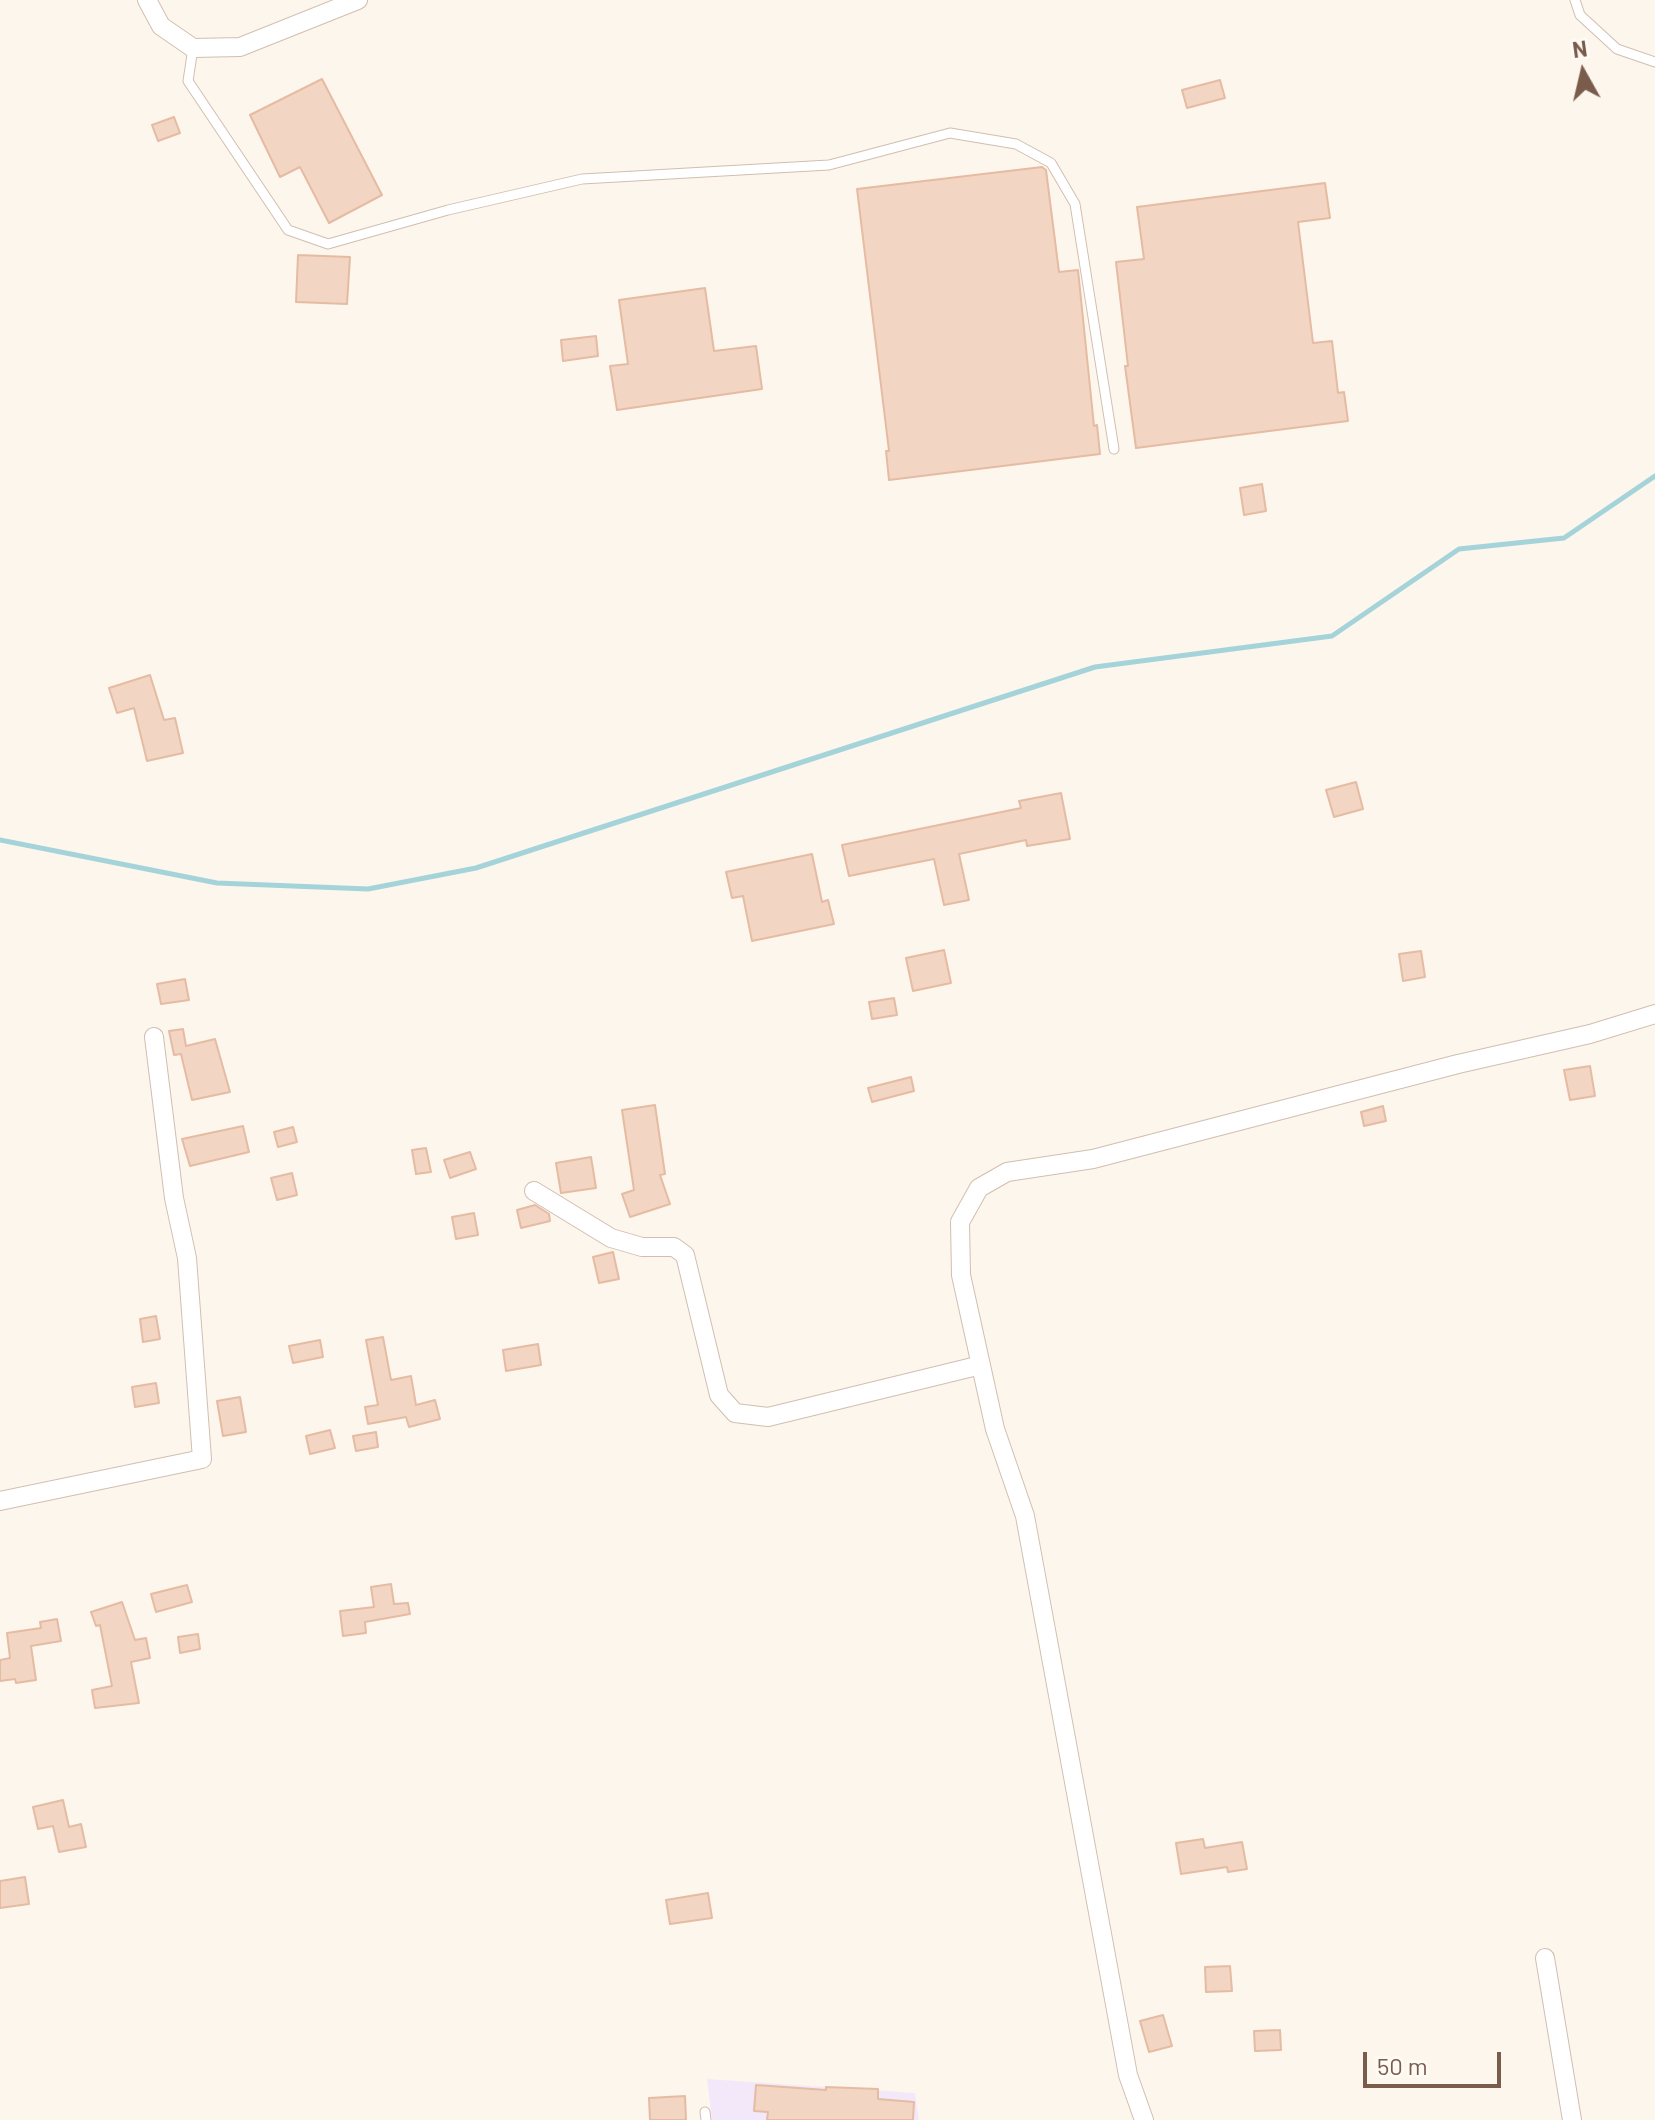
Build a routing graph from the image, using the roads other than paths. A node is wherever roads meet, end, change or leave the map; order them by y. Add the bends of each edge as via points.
1 (147, 0) edge
2 (358, 0) edge
3 (1575, 0) edge
4 (193, 48) junction
5 (1655, 62) edge
6 (1114, 449) dead end
7 (1655, 1014) edge
8 (154, 1037) dead end
9 (534, 1191) dead end
10 (981, 1365) junction
11 (0, 1501) edge
12 (1545, 1958) dead end
13 (1144, 2120) edge
14 (1572, 2120) edge

1 - 4 street via 161,26
2 - 4 street via 240,47
3 - 5 lane via 1580,15 1617,49
4 - 6 lane via 188,81 288,230 328,244 582,179 829,165 950,133 1016,144 1051,163 1075,204
7 - 10 street via 1093,1159 1007,1172 979,1188 960,1222 961,1275
8 - 11 street via 187,1258 202,1459
9 - 10 street via 611,1238 642,1247 674,1247 685,1255 719,1395 735,1413 768,1417
10 - 13 street via 995,1429 1025,1516 1128,2075
12 - 14 street

